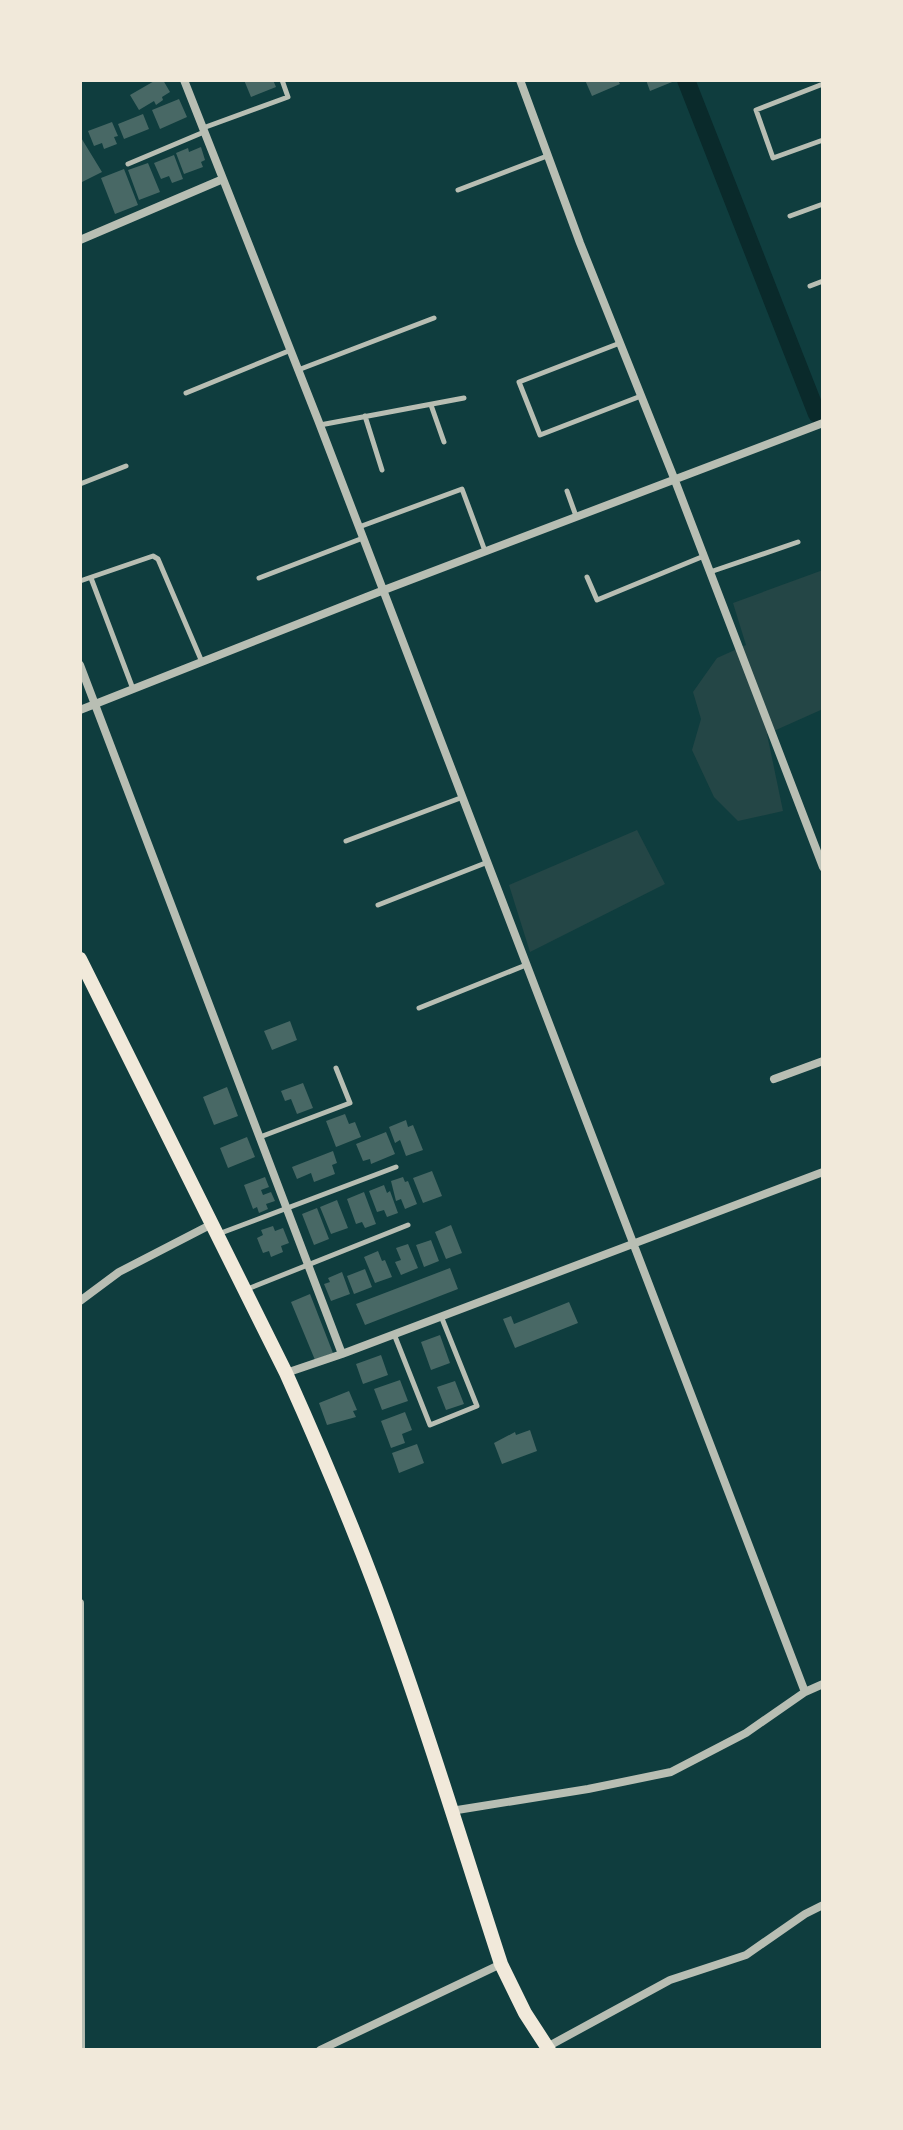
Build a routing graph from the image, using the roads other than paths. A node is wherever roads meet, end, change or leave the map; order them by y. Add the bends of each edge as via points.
1 (184, 80) edge
2 (282, 80) edge
3 (520, 80) edge
4 (823, 84) edge
5 (204, 130) junction
6 (823, 140) edge
7 (547, 156) junction
8 (128, 164) dead end
9 (223, 179) junction
10 (458, 190) dead end
11 (823, 204) edge
12 (790, 216) dead end
13 (80, 240) edge
14 (823, 281) edge
15 (810, 286) dead end
16 (434, 318) dead end
17 (620, 343) junction
18 (291, 350) junction
19 (298, 370) junction
20 (186, 393) dead end
21 (641, 396) junction
22 (464, 398) dead end
23 (431, 404) junction
24 (365, 416) junction
25 (823, 423) edge
26 (320, 425) junction
27 (444, 442) dead end
28 (126, 466) dead end
29 (382, 470) dead end
30 (674, 478) junction
31 (80, 484) edge
32 (567, 491) dead end
33 (576, 516) junction
34 (359, 527) junction
35 (363, 538) junction
36 (798, 542) dead end
37 (485, 551) junction
38 (704, 556) junction
39 (710, 572) junction
40 (587, 577) dead end
41 (91, 578) junction
42 (259, 578) dead end
43 (80, 581) edge
44 (384, 590) junction
45 (202, 662) junction
46 (80, 665) edge
47 (133, 689) junction
48 (95, 704) junction
49 (80, 710) edge
50 (463, 797) junction
51 (346, 841) dead end
52 (488, 862) junction
53 (823, 867) edge
54 (378, 905) dead end
55 (80, 959) edge
56 (528, 965) junction
57 (419, 1008) dead end
58 (823, 1061) edge
59 (336, 1068) dead end
60 (774, 1079) dead end
61 (260, 1137) junction
62 (396, 1167) dead end
63 (823, 1172) edge
64 (287, 1208) junction
65 (408, 1225) dead end
66 (215, 1229) junction
67 (635, 1242) junction
68 (308, 1265) junction
69 (245, 1290) junction
70 (80, 1301) edge
71 (441, 1316) junction
72 (394, 1334) junction
73 (342, 1354) junction
74 (286, 1373) junction
75 (80, 1603) edge
76 (823, 1684) edge
77 (805, 1692) junction
78 (451, 1811) junction
79 (823, 1905) edge
80 (501, 1964) junction
81 (548, 2049) edge
82 (81, 2050) edge
83 (320, 2050) edge

1 - 5 street
2 - 5 lane via 288,97
3 - 7 street
4 - 6 lane via 756,110 773,158
5 - 8 lane
5 - 9 street
7 - 10 lane
7 - 17 street
9 - 13 street
9 - 18 street
11 - 12 lane
14 - 15 lane
16 - 19 lane
17 - 21 street
17 - 21 lane via 519,382 534,422 540,435
18 - 19 street
18 - 20 lane
19 - 26 street
21 - 30 street
22 - 23 lane
23 - 24 lane
23 - 27 lane
24 - 26 lane
24 - 29 lane
25 - 30 street
26 - 34 street
28 - 31 lane
30 - 33 street
30 - 38 street
32 - 33 lane
33 - 37 street
34 - 35 street
34 - 37 lane via 462,489
35 - 42 lane
35 - 44 street
36 - 39 lane
37 - 44 street
38 - 39 street
38 - 40 lane via 597,600
39 - 53 street
41 - 43 lane
41 - 45 lane via 153,556 158,559
41 - 47 lane
44 - 45 street
44 - 50 street
45 - 47 street
46 - 48 street
47 - 48 street
48 - 49 street
48 - 61 street
50 - 51 lane
50 - 52 street
52 - 54 lane
52 - 56 street
55 - 66 main road
56 - 57 lane
56 - 67 street
58 - 60 street
59 - 61 lane via 350,1103
61 - 64 street
62 - 64 lane
63 - 67 street
64 - 66 lane
64 - 68 street
65 - 68 lane
66 - 69 main road
66 - 70 street via 119,1272
67 - 71 street
67 - 77 street
68 - 69 lane
68 - 73 street
69 - 74 main road
71 - 72 street
71 - 72 lane via 477,1406 430,1425
72 - 73 street
73 - 74 street
74 - 78 main road via 397,1645
75 - 82 street
76 - 77 street
77 - 78 street via 746,1733 671,1772
78 - 80 main road
79 - 81 street via 746,1955 670,1980
80 - 81 main road
80 - 83 street

